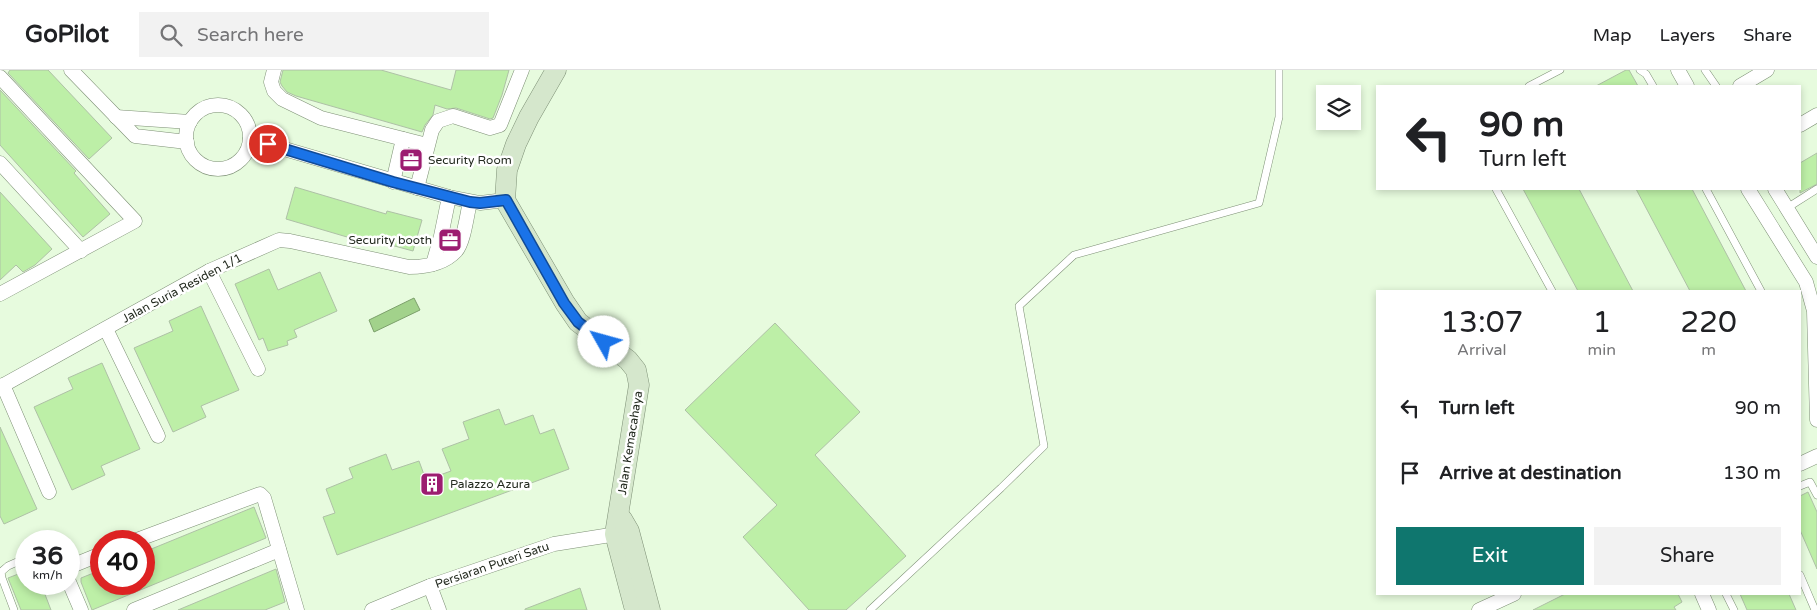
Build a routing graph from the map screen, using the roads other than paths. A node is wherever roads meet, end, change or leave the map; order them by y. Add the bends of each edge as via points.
1 (72, 70) edge
2 (274, 70) edge
3 (522, 70) edge
4 (556, 70) edge
5 (1279, 70) edge
6 (1560, 70) edge
7 (1640, 70) edge
8 (1678, 70) edge
9 (1705, 70) edge
10 (1767, 70) edge
11 (0, 77) edge
12 (1531, 85) edge
13 (1652, 85) edge
14 (1686, 85) edge
15 (1715, 85) edge
16 (1742, 85) edge
17 (1817, 115) edge
18 (116, 117) junction
19 (190, 122) junction
20 (1801, 124) edge
21 (250, 139) junction
22 (403, 139) junction
23 (187, 142) junction
24 (427, 145) junction
25 (0, 163) edge
26 (393, 182) junction
27 (417, 188) junction
28 (1817, 189) edge
29 (1497, 190) edge
30 (1707, 190) edge
31 (1749, 190) edge
32 (1776, 190) edge
33 (449, 197) junction
34 (506, 200) junction
35 (470, 202) junction
36 (1787, 208) junction
37 (80, 250) junction
38 (1817, 257) edge
39 (433, 264) junction
40 (210, 271) junction
41 (1551, 290) edge
42 (1760, 290) edge
43 (0, 294) edge
44 (106, 329) junction
45 (258, 369) dead end
46 (2, 386) edge
47 (1817, 420) edge
48 (158, 436) dead end
49 (1817, 456) edge
50 (1801, 464) edge
51 (1801, 486) edge
52 (49, 492) dead end
53 (1817, 495) edge
54 (621, 527) junction
55 (155, 533) edge
56 (279, 550) junction
57 (15, 563) edge
58 (1801, 578) edge
59 (430, 586) junction
60 (74, 595) edge
61 (1512, 595) edge
62 (1702, 595) edge
63 (1726, 595) edge
64 (14, 610) edge
65 (80, 610) edge
66 (134, 610) edge
67 (297, 610) edge
68 (372, 610) edge
69 (439, 610) edge
70 (635, 610) edge
71 (650, 610) edge
72 (870, 610) edge
73 (1479, 610) edge
74 (1710, 610) edge
75 (1734, 610) edge
76 (1815, 610) edge

1 - 18 street
2 - 22 street via 271,82 282,99 321,118
3 - 24 street via 500,125 490,128 453,116 438,120
4 - 34 street via 516,144 507,170
5 - 72 lane via 1279,117 1259,203 1074,255 1019,306 1044,446
6 - 12 lane
7 - 13 lane
8 - 14 street
9 - 15 lane
10 - 16 street
11 - 37 street via 135,221
17 - 20 street
18 - 19 street
18 - 23 street via 135,136
19 - 21 street via 206,107 227,106 244,118
19 - 23 street
21 - 23 street via 242,158 225,168 205,166 190,152
21 - 26 street
22 - 24 street
22 - 26 street
24 - 27 street
25 - 37 street
26 - 27 street
27 - 33 street
28 - 36 lane
29 - 41 lane
30 - 42 lane
31 - 47 street via 1806,282 1814,311
32 - 36 street
33 - 35 street
33 - 39 street
34 - 35 street
34 - 54 street, Jalan Kemacahaya via 578,322 628,360 636,370 639,385
35 - 39 street, Jalan Suria Residen 1/1 via 456,250
36 - 38 street
37 - 43 street
39 - 40 street, Jalan Suria Residen 1/1 via 409,266 279,240
40 - 44 street, Jalan Suria Residen 1/1
40 - 45 street
44 - 46 street, Jalan Suria Residen 1/1
44 - 48 street
46 - 52 street
49 - 50 street
51 - 53 lane via 1810,482
54 - 59 street, Persiaran Puteri Satu via 554,544
54 - 70 street, Jalan Kemacahaya
54 - 71 street, Jalan Kemacahaya
55 - 56 street via 260,494 264,498
56 - 66 street
56 - 67 street
57 - 64 lane via 1,572
58 - 76 lane
59 - 68 street, Persiaran Puteri Satu
59 - 69 street
60 - 65 street
61 - 73 street
62 - 74 street
63 - 75 lane

